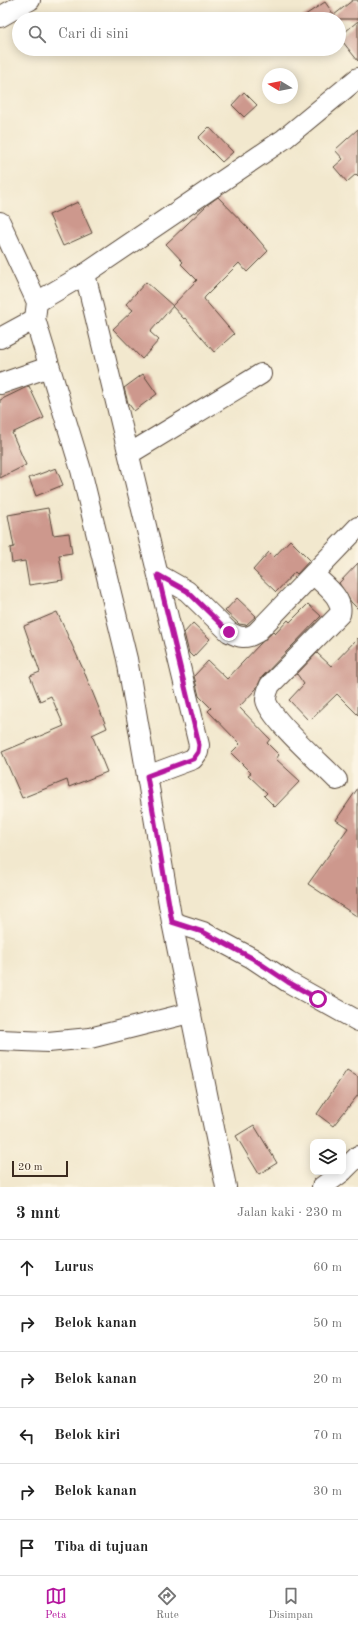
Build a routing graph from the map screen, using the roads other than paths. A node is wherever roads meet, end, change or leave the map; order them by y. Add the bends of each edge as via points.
1 (30, 0) edge
2 (0, 17) edge
3 (358, 78) edge
4 (0, 222) edge
5 (85, 274) junction
6 (36, 310) junction
7 (0, 338) edge
8 (49, 367) junction
9 (261, 374) dead end
10 (0, 384) edge
11 (129, 454) junction
12 (358, 527) edge
13 (313, 574) junction
14 (158, 575) junction
15 (147, 776) junction
16 (338, 780) dead end
17 (172, 922) junction
18 (189, 1013) junction
19 (358, 1021) edge
20 (0, 1040) edge
21 (358, 1156) edge
22 (346, 1167) edge
23 (337, 1175) edge
24 (226, 1187) edge
25 (322, 1187) edge

1 - 2 street
3 - 5 street via 284,139
4 - 6 street
5 - 6 street
5 - 11 street
6 - 7 street
6 - 8 street
8 - 10 street
8 - 15 street via 81,470 116,612 127,659
9 - 11 street
11 - 14 street
12 - 13 street
13 - 14 street via 256,633 244,638 229,632 187,591
13 - 16 street via 338,600 340,614 270,685 266,700 287,730
14 - 15 street via 199,745 193,759
15 - 17 street
17 - 18 street
17 - 19 street via 203,932 252,958 288,982
18 - 20 street via 90,1038 48,1042
18 - 24 street
21 - 22 street
23 - 25 street

